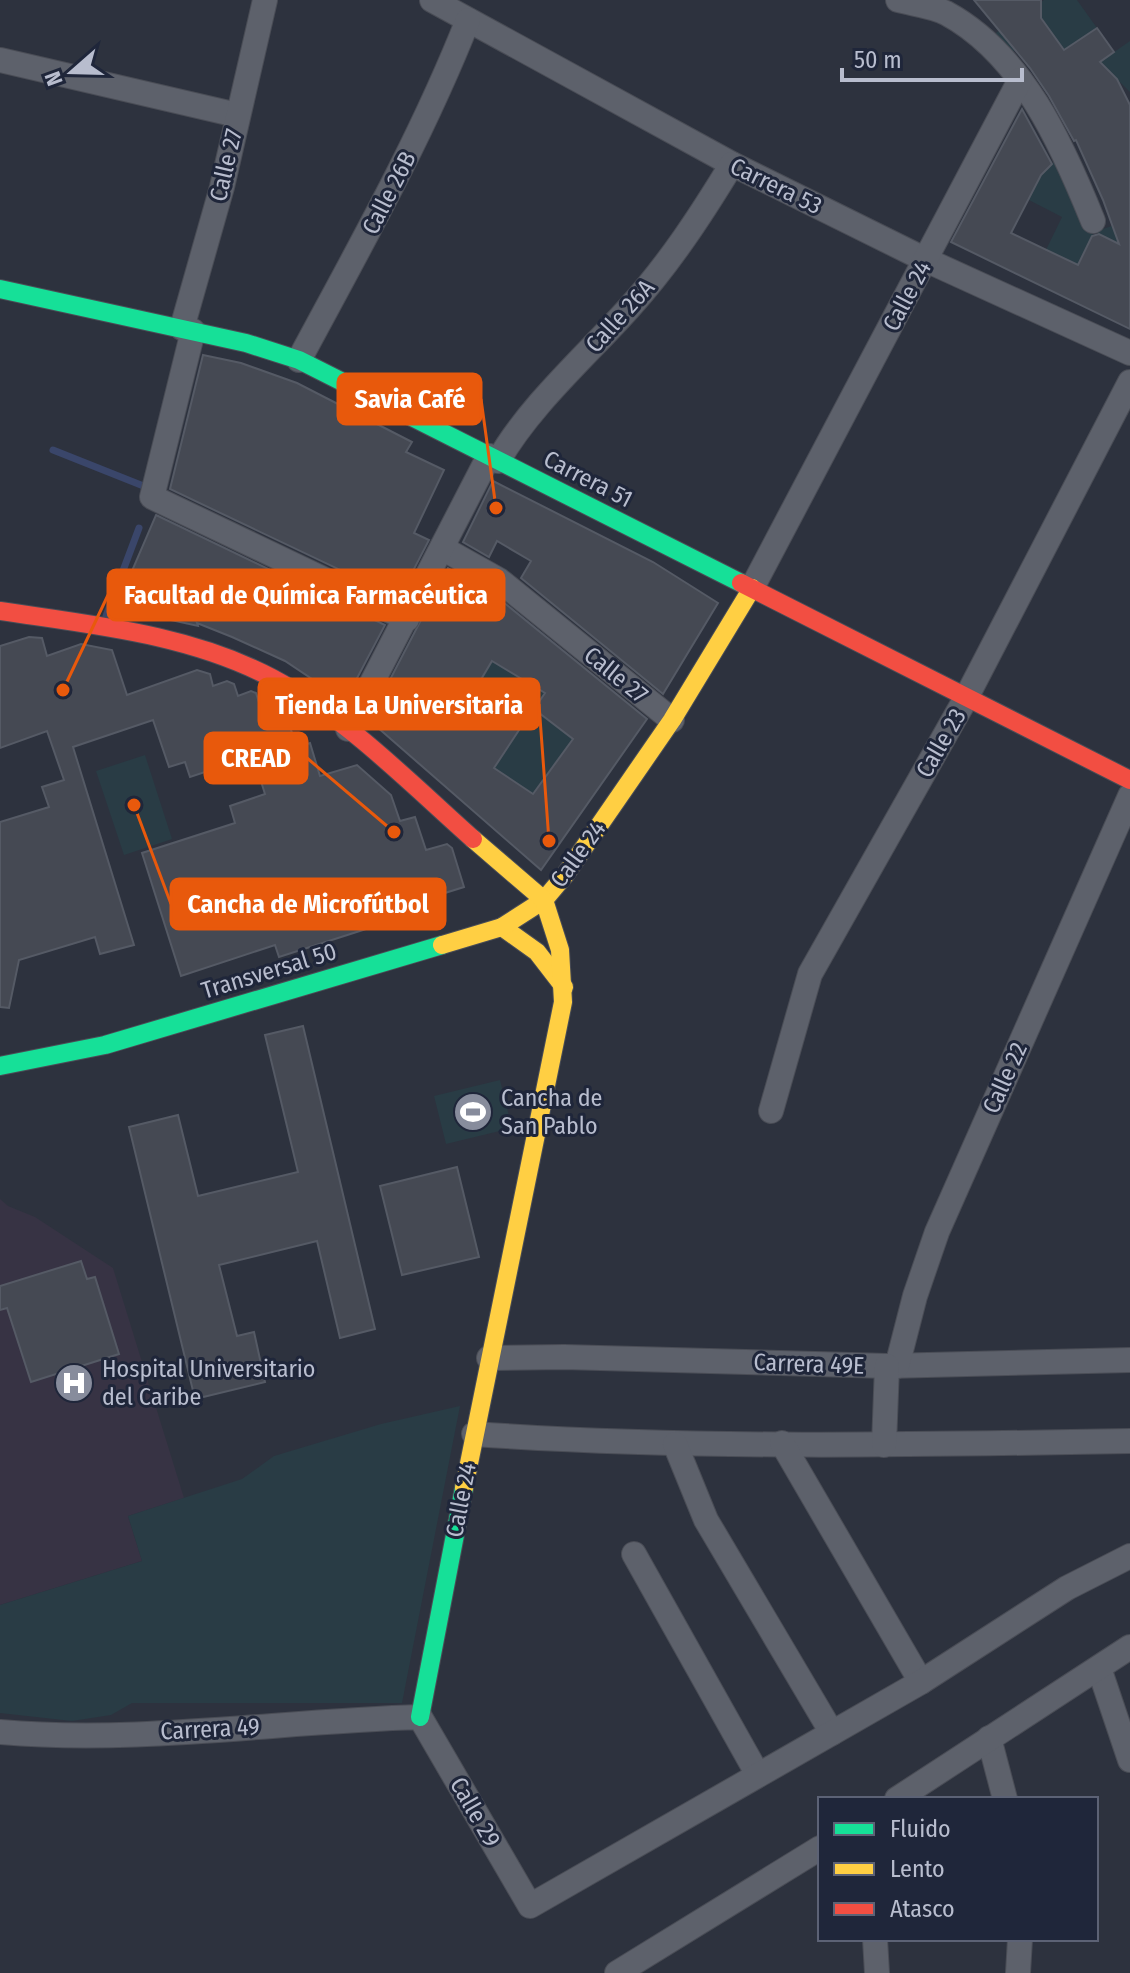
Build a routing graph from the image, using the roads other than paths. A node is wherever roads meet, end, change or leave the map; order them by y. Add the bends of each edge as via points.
1 (265, 0) edge
2 (432, 0) edge
3 (898, 0) edge
4 (947, 6) edge
5 (468, 20) junction
6 (0, 60) edge
7 (1020, 80) junction
8 (237, 115) junction
9 (732, 164) junction
10 (1093, 221) dead end
11 (926, 260) junction
12 (0, 289) edge
13 (187, 329) junction
14 (1130, 353) edge
15 (299, 360) junction
16 (1130, 382) edge
17 (494, 459) junction
18 (442, 548) junction
19 (752, 588) junction
20 (0, 611) edge
21 (407, 619) junction
22 (966, 698) junction
23 (672, 720) junction
24 (348, 729) junction
25 (1130, 780) edge
26 (1130, 796) edge
27 (544, 900) junction
28 (502, 927) junction
29 (564, 987) junction
30 (0, 1066) edge
31 (771, 1111) dead end
32 (489, 1358) junction
33 (1130, 1360) edge
34 (892, 1366) junction
35 (474, 1434) junction
36 (1130, 1441) edge
37 (782, 1443) junction
38 (675, 1444) junction
39 (884, 1445) junction
40 (634, 1554) dead end
41 (1130, 1556) edge
42 (1130, 1647) edge
43 (1099, 1668) junction
44 (921, 1682) junction
45 (420, 1717) junction
46 (0, 1732) edge
47 (832, 1733) junction
48 (989, 1738) junction
49 (1130, 1760) edge
50 (758, 1775) junction
51 (900, 1797) edge
52 (1004, 1797) edge
53 (818, 1849) edge
54 (875, 1941) edge
55 (1020, 1941) edge
56 (655, 1963) edge
57 (617, 1973) edge
58 (877, 1973) edge
59 (1018, 1973) edge

1 - 8 street, Calle 27
2 - 5 street, Carrera 53
3 - 4 street
4 - 7 street
5 - 9 street, Carrera 53
5 - 15 street, Calle 26B via 409,156
6 - 8 street
7 - 10 street via 1076,179
7 - 11 street, Calle 24
8 - 13 street, Calle 27
9 - 11 street, Carrera 53
9 - 17 street, Calle 26A via 669,261
11 - 14 street, Carrera 53
11 - 19 street, Calle 24
12 - 13 street, Carrera 51
13 - 15 street, Carrera 51
13 - 21 street, Calle 27 via 152,497
15 - 17 street, Carrera 51
16 - 22 street, Calle 23
17 - 18 street, Calle 26A
17 - 19 street, Carrera 51
18 - 21 street, Calle 26A
18 - 23 street, Calle 27 via 499,580
19 - 22 street, Carrera 51
19 - 23 street, Calle 24
20 - 24 street via 136,633 227,658 280,683
21 - 24 street, Calle 26A
22 - 25 street, Carrera 51
22 - 31 street, Calle 23 via 810,974
23 - 27 street, Calle 24
24 - 27 street
26 - 34 street, Calle 22 via 937,1232
27 - 28 street, Transversal 50
27 - 29 street, Calle 24 via 558,936
28 - 29 street via 548,961
28 - 30 street, Transversal 50 via 117,1041
29 - 32 street, Calle 24
32 - 34 street, Carrera 49E
32 - 35 street, Calle 24
33 - 34 street, Carrera 49E
34 - 39 street, Calle 22
35 - 38 street
35 - 45 street, Calle 24
36 - 39 street
37 - 38 street
37 - 39 street
37 - 44 street
38 - 47 street via 706,1520
40 - 50 street
41 - 44 street via 1067,1588
42 - 43 street
43 - 48 street
43 - 49 street
44 - 47 street
45 - 46 street, Carrera 49 via 335,1719 238,1730
45 - 50 street, Calle 29 via 530,1906
47 - 50 street
48 - 51 street
48 - 52 street
53 - 56 street
54 - 58 street
55 - 59 street
56 - 57 street

